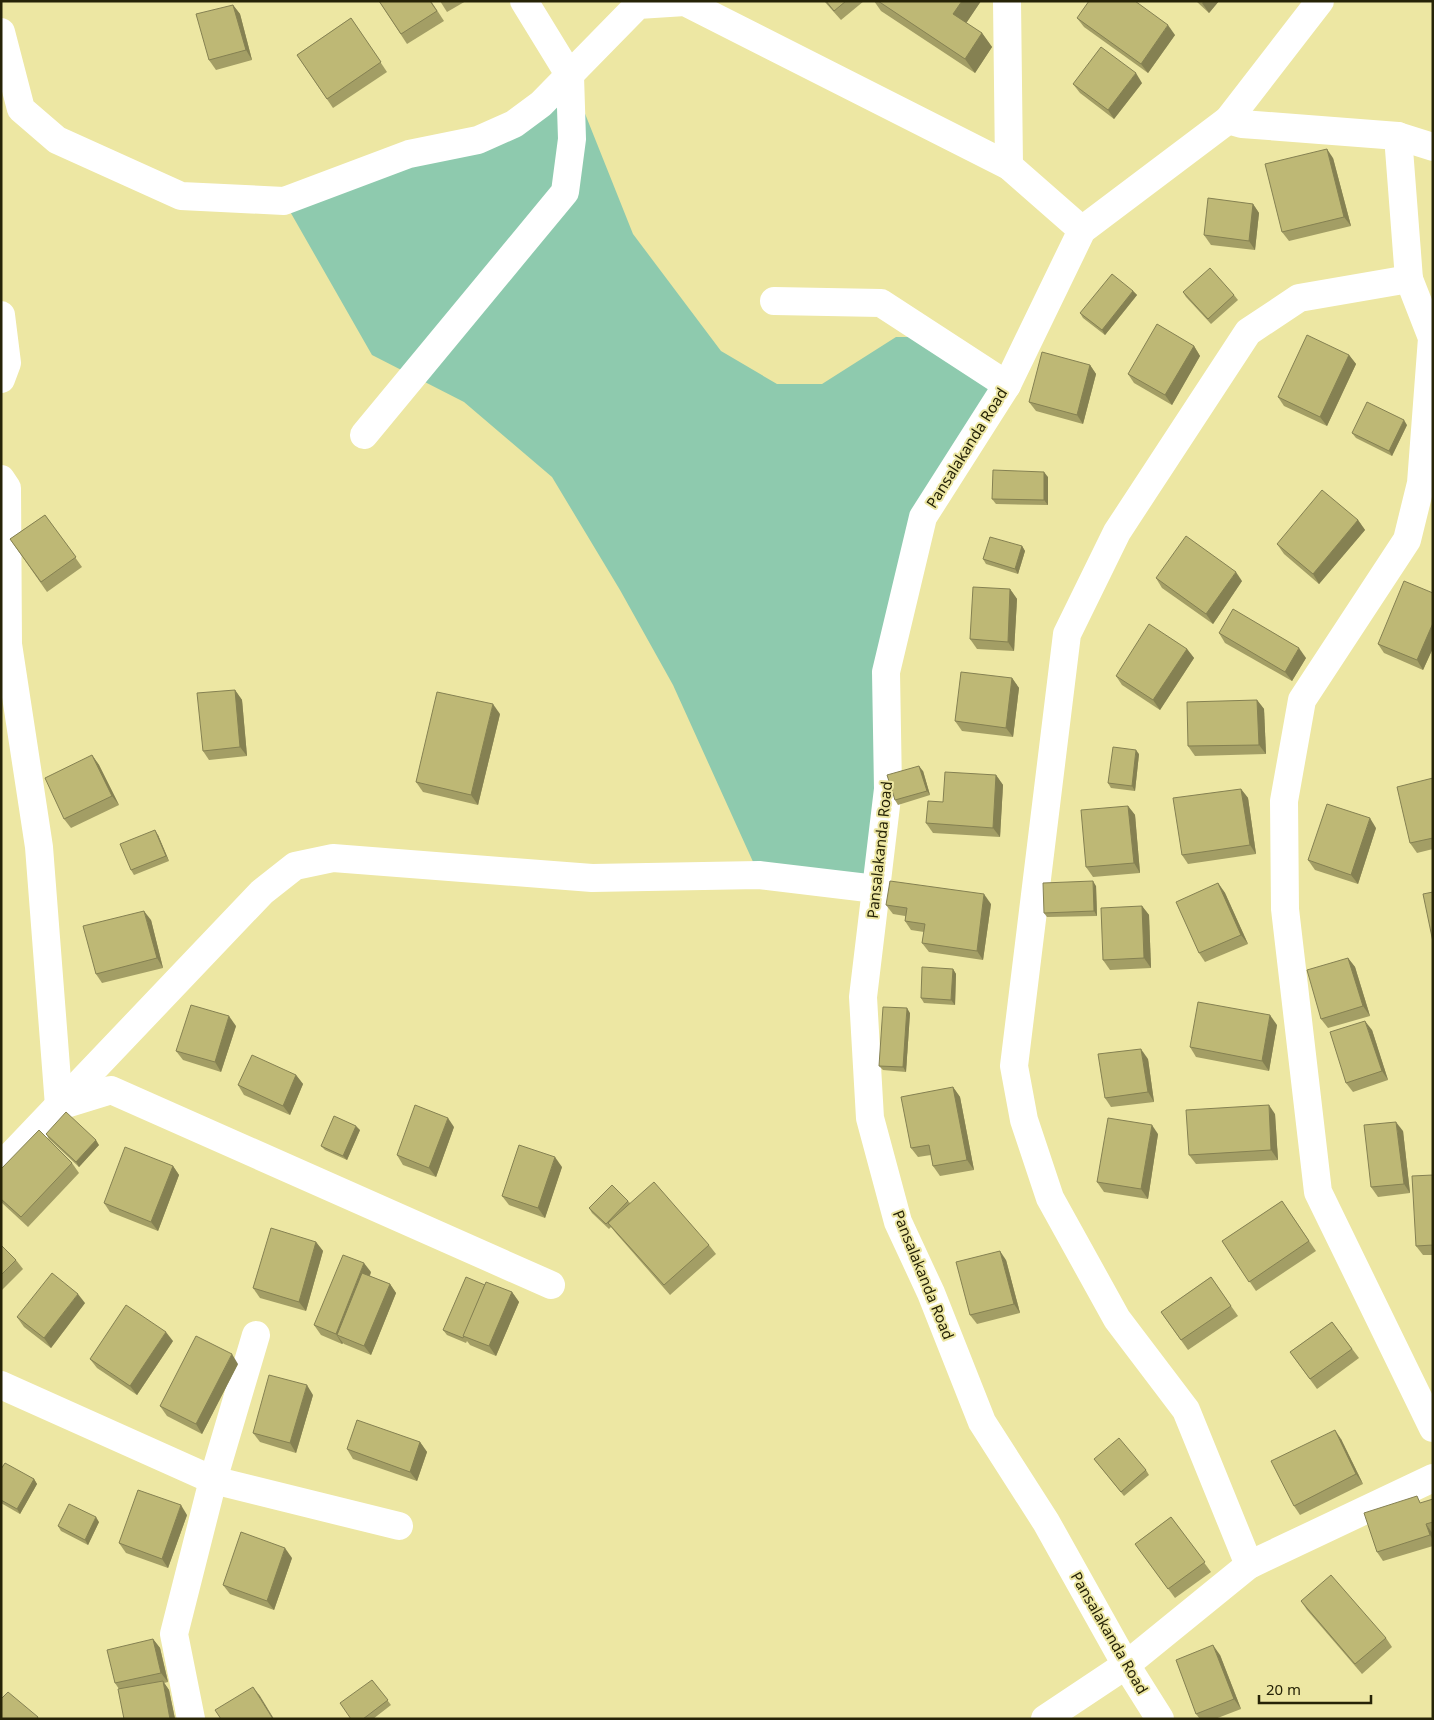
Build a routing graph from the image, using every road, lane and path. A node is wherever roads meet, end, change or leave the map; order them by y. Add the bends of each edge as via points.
1 (524, 1) edge
2 (1007, 1) edge
3 (1320, 1) edge
4 (1, 32) edge
5 (570, 76) junction
6 (1228, 120) junction
7 (1398, 136) junction
8 (1433, 147) edge
9 (1009, 166) junction
10 (1082, 230) junction
11 (1409, 279) junction
12 (774, 301) dead end
13 (1, 315) edge
14 (1, 379) edge
15 (1007, 385) junction
16 (364, 435) dead end
17 (1, 479) edge
18 (876, 889) junction
19 (58, 1106) junction
20 (1, 1166) edge
21 (551, 1285) dead end
22 (256, 1335) dead end
23 (1, 1385) edge
24 (1433, 1428) edge
25 (1433, 1478) edge
26 (213, 1480) junction
27 (399, 1526) dead end
28 (1249, 1565) junction
29 (1126, 1665) junction
30 (191, 1719) edge
31 (1045, 1719) edge
32 (1160, 1719) edge

1 - 5 street
2 - 9 street
3 - 6 street, Pansalakanda Road
4 - 5 street via 21,109 57,140 181,196 284,201 409,154 478,140 514,124 542,104
5 - 9 street via 638,5 685,2
5 - 16 street via 572,139 566,192
6 - 7 street via 1242,124
6 - 10 street, Pansalakanda Road
7 - 8 street
7 - 11 street
9 - 10 street
10 - 15 street, Pansalakanda Road
11 - 24 street via 1432,338 1421,483 1407,540 1302,700 1284,801 1285,909 1318,1192
11 - 28 street via 1299,298 1248,332 1118,532 1066,634 1014,1066 1020,1102 1050,1198 1117,1319 1186,1410
12 - 15 street via 881,303
13 - 14 street via 7,363
15 - 18 street, Pansalakanda Road via 923,517 886,672 888,790
17 - 19 street via 7,488 8,644 39,847
18 - 19 street via 759,874 592,878 333,858 295,866 262,892
18 - 29 street, Pansalakanda Road via 863,997 870,1118 898,1222 931,1293 982,1422 1046,1522
19 - 20 street
19 - 21 street via 111,1090
22 - 26 street
23 - 26 street
25 - 28 street
26 - 27 street
26 - 30 street via 174,1634
28 - 29 street
29 - 31 street
29 - 32 street, Pansalakanda Road

